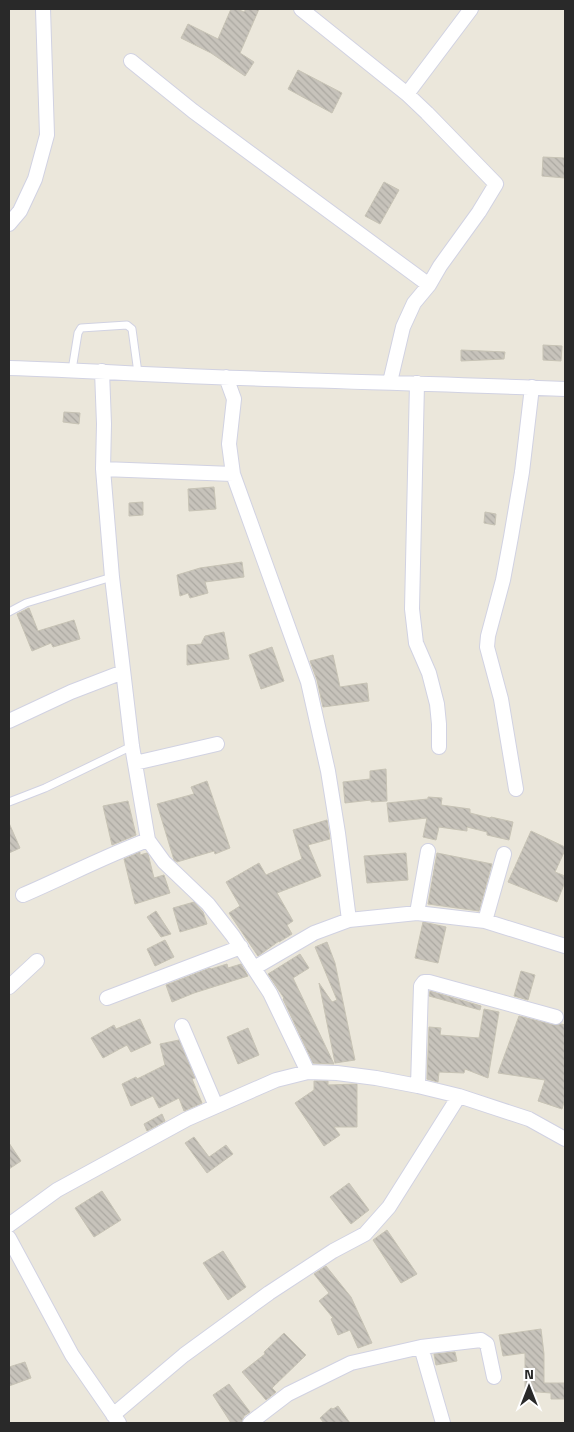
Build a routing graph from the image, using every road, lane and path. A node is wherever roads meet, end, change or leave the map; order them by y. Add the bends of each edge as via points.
1 (43, 9) edge
2 (301, 9) edge
3 (471, 9) edge
4 (131, 61) dead end
5 (407, 94) junction
6 (9, 224) edge
7 (429, 285) junction
8 (9, 368) edge
9 (72, 370) junction
10 (102, 371) junction
11 (138, 373) junction
12 (226, 378) junction
13 (390, 382) junction
14 (417, 383) junction
15 (532, 387) junction
16 (565, 389) edge
17 (103, 470) junction
18 (234, 474) junction
19 (112, 577) junction
20 (9, 612) edge
21 (123, 672) junction
22 (9, 721) edge
23 (217, 744) dead end
24 (132, 746) junction
25 (439, 747) dead end
26 (135, 763) junction
27 (516, 790) dead end
28 (9, 802) edge
29 (148, 840) junction
30 (428, 851) dead end
31 (504, 854) dead end
32 (23, 896) dead end
33 (417, 913) junction
34 (349, 920) junction
35 (485, 921) junction
36 (565, 946) edge
37 (241, 948) junction
38 (37, 961) dead end
39 (254, 968) junction
40 (9, 987) edge
41 (107, 998) dead end
42 (556, 1017) dead end
43 (182, 1026) dead end
44 (308, 1072) junction
45 (418, 1086) junction
46 (459, 1096) junction
47 (216, 1106) junction
48 (565, 1139) edge
49 (9, 1225) edge
50 (9, 1238) edge
51 (421, 1347) junction
52 (494, 1377) dead end
53 (116, 1419) edge
54 (253, 1422) edge
55 (443, 1423) edge

1 - 6 street via 48,135 35,179 20,211
2 - 5 street
3 - 5 street
4 - 7 street via 193,111
5 - 7 street via 496,184
7 - 13 street via 414,303 402,327
8 - 9 street
9 - 10 street
9 - 11 lane via 81,328 127,325 132,329
10 - 11 street
10 - 17 street
11 - 12 street
12 - 13 street
12 - 18 street via 234,400 229,444
13 - 14 street
14 - 15 street
14 - 25 street via 412,609 416,643 429,673 437,704
15 - 16 street
15 - 27 street via 512,537 487,647 501,699
17 - 18 street
17 - 19 street
18 - 34 street via 308,682 328,771
19 - 20 lane via 26,603
19 - 21 street
21 - 22 street
21 - 24 street
23 - 26 street
24 - 26 street
24 - 28 lane
26 - 29 street
29 - 32 street via 115,852
29 - 37 street via 164,862 208,904
30 - 33 street
31 - 35 street
33 - 34 street
33 - 35 street
34 - 39 street via 314,933
35 - 36 street
37 - 39 street
37 - 41 street
38 - 40 street
39 - 44 street via 270,993
42 - 45 street via 424,982 421,986
43 - 47 street
44 - 45 street via 376,1078
44 - 47 street via 276,1080
45 - 46 street
46 - 48 street via 529,1119
46 - 53 street via 389,1207 366,1234 332,1251 184,1355
47 - 49 street via 57,1190
50 - 53 street via 72,1355
51 - 52 street via 481,1340 487,1344
51 - 54 street via 351,1363 288,1394
51 - 55 street

